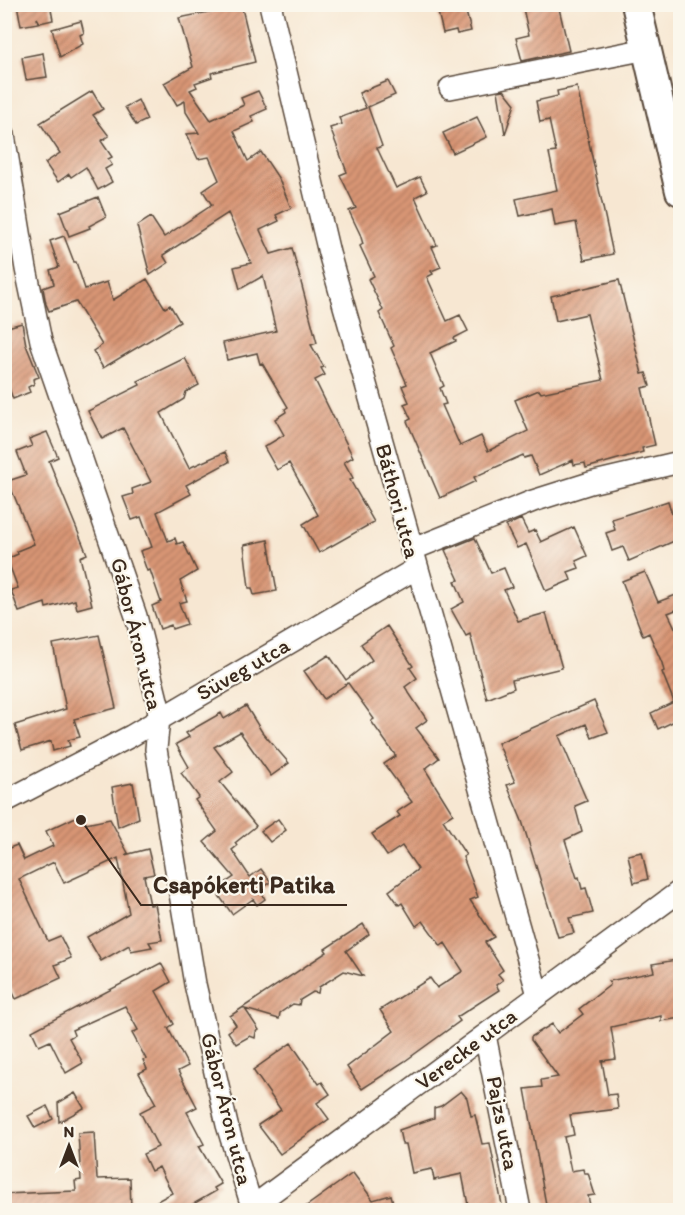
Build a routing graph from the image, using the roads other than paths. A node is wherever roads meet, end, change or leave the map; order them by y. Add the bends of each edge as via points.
1 (270, 4) edge
2 (636, 4) edge
3 (647, 49) junction
4 (450, 88) dead end
5 (4, 135) edge
6 (681, 191) edge
7 (681, 462) edge
8 (414, 559) junction
9 (159, 718) junction
10 (4, 802) edge
11 (681, 891) edge
12 (538, 995) junction
13 (485, 1035) junction
14 (253, 1209) edge
15 (520, 1210) edge

1 - 8 street, Báthori utca via 312,186
2 - 3 street
3 - 4 street
3 - 6 street
5 - 9 street, Gábor Áron utca via 41,341 133,604
7 - 8 street, Süveg utca via 542,498
8 - 9 street, Süveg utca
8 - 12 street, Báthori utca
9 - 10 street, Süveg utca
9 - 14 street, Gábor Áron utca via 156,749 195,984 227,1125
11 - 12 street, Verecke utca
12 - 13 street, Verecke utca
13 - 14 street, Verecke utca
13 - 15 street, Pajzs utca

